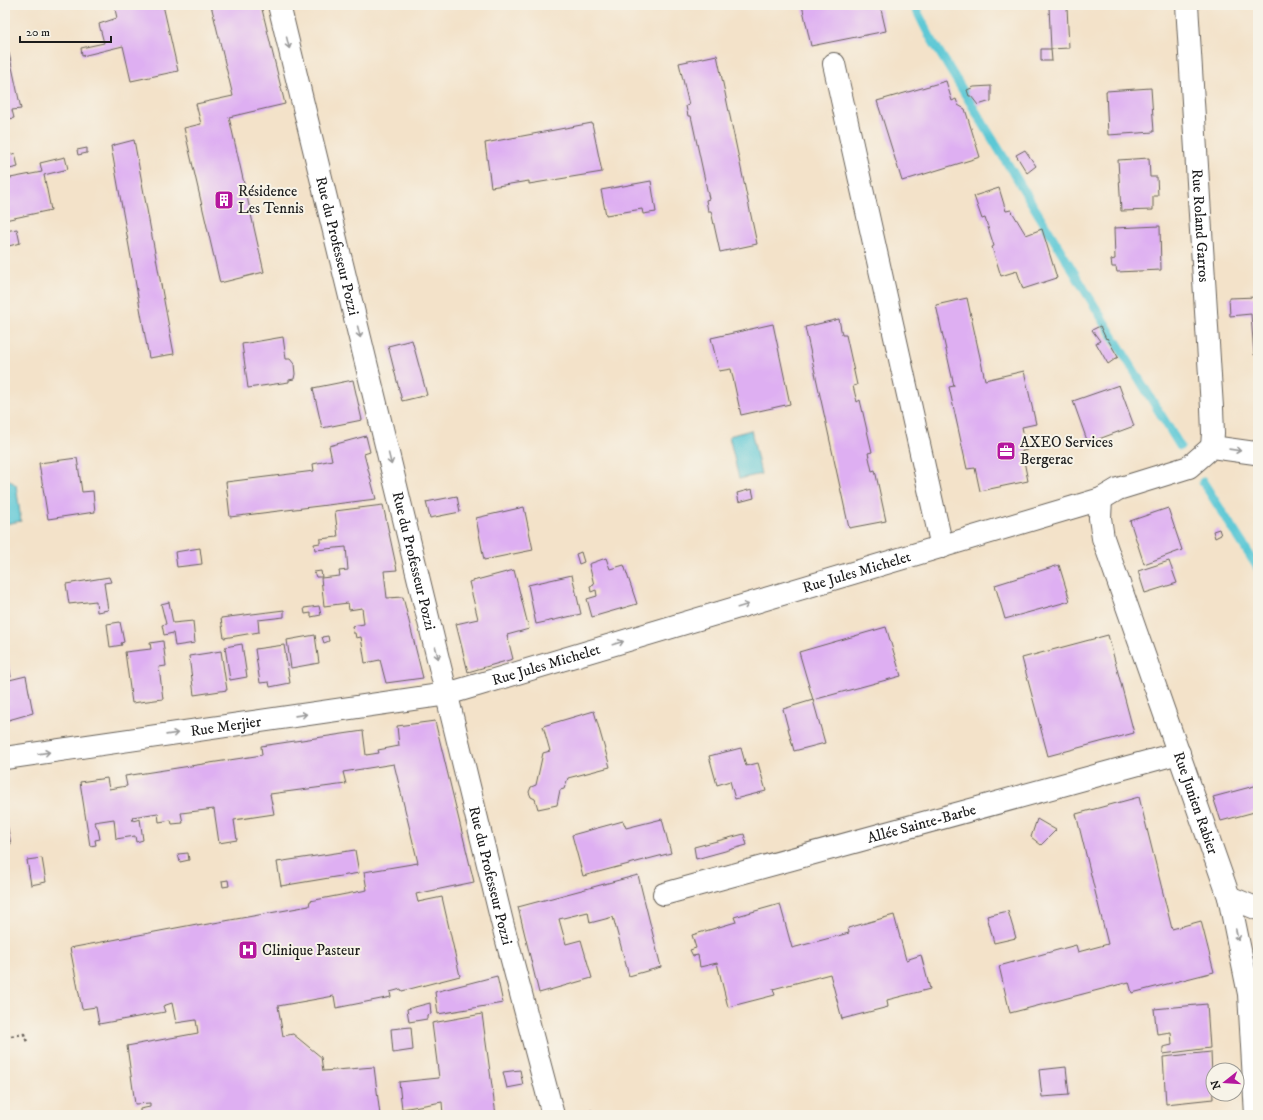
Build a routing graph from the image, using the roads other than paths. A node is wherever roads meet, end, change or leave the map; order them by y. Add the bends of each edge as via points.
1 (279, 5) edge
2 (1187, 5) edge
3 (834, 64) dead end
4 (1212, 447) junction
5 (1258, 450) edge
6 (1101, 499) junction
7 (942, 547) junction
8 (447, 694) junction
9 (1179, 753) junction
10 (5, 758) edge
11 (664, 894) dead end
12 (1229, 897) junction
13 (1258, 909) edge
14 (1254, 988) edge
15 (553, 1115) edge
16 (1256, 1115) edge

1 -> 8 street, Rue du Professeur Pozzi
2 - 4 street, Rue Roland Garros via 1212,408
3 - 7 street
4 -> 5 street via 1255,453
4 - 6 street, Rue Jules Michelet via 1189,467 1118,489
6 - 7 street, Rue Jules Michelet
6 - 9 street, Rue Junien Rabier via 1103,538
8 -> 7 street, Rue Jules Michelet
10 -> 8 street, Rue Merjier
8 - 15 street, Rue du Professeur Pozzi via 502,922
9 - 11 street, Allée Sainte-Barbe
9 - 12 street, Rue Junien Rabier
12 - 13 street
12 -> 14 street, Rue Junien Rabier
14 - 16 street, Rue Junien Rabier

